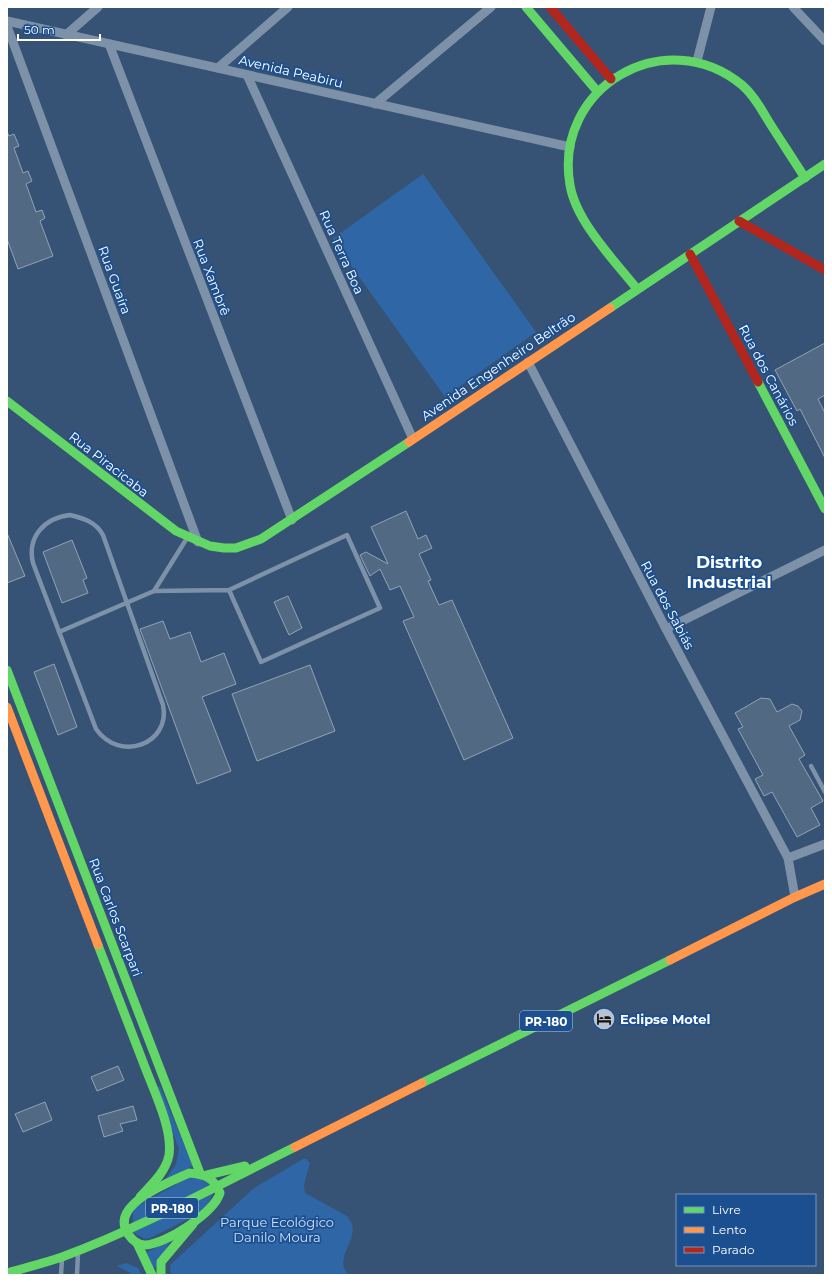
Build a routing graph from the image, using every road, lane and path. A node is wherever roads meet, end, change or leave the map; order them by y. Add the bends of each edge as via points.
1 (98, 7) edge
2 (288, 7) edge
3 (491, 7) edge
4 (526, 7) edge
5 (550, 7) edge
6 (712, 7) edge
7 (793, 7) edge
8 (7, 21) edge
9 (7, 26) edge
10 (66, 35) junction
11 (825, 41) edge
12 (109, 44) junction
13 (697, 61) junction
14 (218, 68) junction
15 (247, 75) junction
16 (612, 79) junction
17 (597, 91) junction
18 (375, 104) junction
19 (570, 147) junction
20 (825, 164) edge
21 (805, 178) junction
22 (739, 221) junction
23 (690, 254) junction
24 (825, 270) edge
25 (637, 289) junction
26 (528, 362) junction
27 (7, 401) edge
28 (413, 439) junction
29 (825, 509) edge
30 (292, 520) junction
31 (187, 537) junction
32 (198, 542) junction
33 (825, 550) edge
34 (229, 590) junction
35 (154, 591) junction
36 (127, 603) junction
37 (666, 629) junction
38 (59, 632) junction
39 (7, 670) edge
40 (7, 707) edge
41 (811, 766) dead end
42 (825, 792) edge
43 (825, 844) edge
44 (788, 858) junction
45 (825, 884) edge
46 (795, 897) junction
47 (164, 1078) junction
48 (150, 1083) junction
49 (268, 1160) junction
50 (204, 1174) junction
51 (218, 1187) junction
52 (140, 1197) junction
53 (214, 1206) junction
54 (125, 1220) junction
55 (195, 1222) junction
56 (126, 1230) junction
57 (136, 1242) junction
58 (75, 1253) junction
59 (62, 1257) junction
60 (7, 1273) edge
61 (61, 1275) edge
62 (77, 1275) edge
63 (152, 1275) edge
64 (161, 1275) edge

1 - 10 street
2 - 14 street
3 - 18 street
4 - 17 main road
5 - 16 main road
6 - 13 street
7 - 11 street
8 - 10 street, Avenida Peabiru
9 - 32 street, Rua Guaíra
10 - 12 street, Avenida Peabiru
12 - 14 street, Avenida Peabiru
12 - 30 street, Rua Xambrê
13 - 16 main road via 671,58 645,62 620,72
13 - 21 main road via 722,71 750,92
14 - 15 street, Avenida Peabiru
15 - 18 street, Avenida Peabiru
15 - 28 street, Rua Terra Boa
16 - 17 main road
17 - 19 main road via 583,109 572,134
18 - 19 street, Avenida Peabiru
19 - 25 main road via 570,186 578,211
20 - 21 main road, Avenida Engenheiro Beltrão
21 - 22 main road, Avenida Engenheiro Beltrão
22 - 23 main road, Avenida Engenheiro Beltrão
22 - 24 main road
23 - 25 main road, Avenida Engenheiro Beltrão
23 - 29 main road, Rua dos Canários
25 - 26 main road, Avenida Engenheiro Beltrão
26 - 28 main road, Avenida Engenheiro Beltrão
26 - 37 street, Rua dos Sabiás
27 - 31 main road, Rua Piracicaba
28 - 30 main road, Avenida Engenheiro Beltrão
30 - 32 main road, Avenida Engenheiro Beltrão via 248,546 223,549
31 - 32 main road, Rua Piracicaba
31 - 35 lane
33 - 37 street
34 - 34 lane via 347,535 380,608 262,662
34 - 35 lane
35 - 36 lane
36 - 38 lane
36 - 38 lane via 103,535 96,526 81,518 60,516 43,526 33,539 31,549 33,563
36 - 38 lane via 164,712 160,727 154,736 134,748 124,748 107,742 100,736 92,722
37 - 44 street, Rua dos Sabiás
39 - 47 main road, Rua Carlos Scarpari
40 - 48 main road, Rua Carlos Scarpari
41 - 42 lane
43 - 44 street
44 - 46 street, Rua dos Sabiás
45 - 46 main road, PR-180
46 - 49 main road, PR-180
47 - 48 main road
47 - 50 main road, Rua Carlos Scarpari
48 - 52 main road, Rua Carlos Scarpari via 170,1139 170,1151 157,1180
49 - 50 main road
49 - 51 main road, PR-180
49 - 53 main road
50 - 51 main road via 214,1180
50 - 52 main road via 189,1173
51 - 53 main road via 220,1193
51 - 56 main road, PR-180
52 - 54 main road, Rua Carlos Scarpari via 134,1202
53 - 55 main road
54 - 56 main road
54 - 58 main road
55 - 57 main road via 153,1244 144,1245
55 - 64 main road via 161,1262
56 - 57 main road
56 - 58 main road, PR-180
57 - 58 main road
57 - 63 main road
58 - 59 main road, PR-180
58 - 62 lane
59 - 60 main road, PR-180
59 - 61 lane

